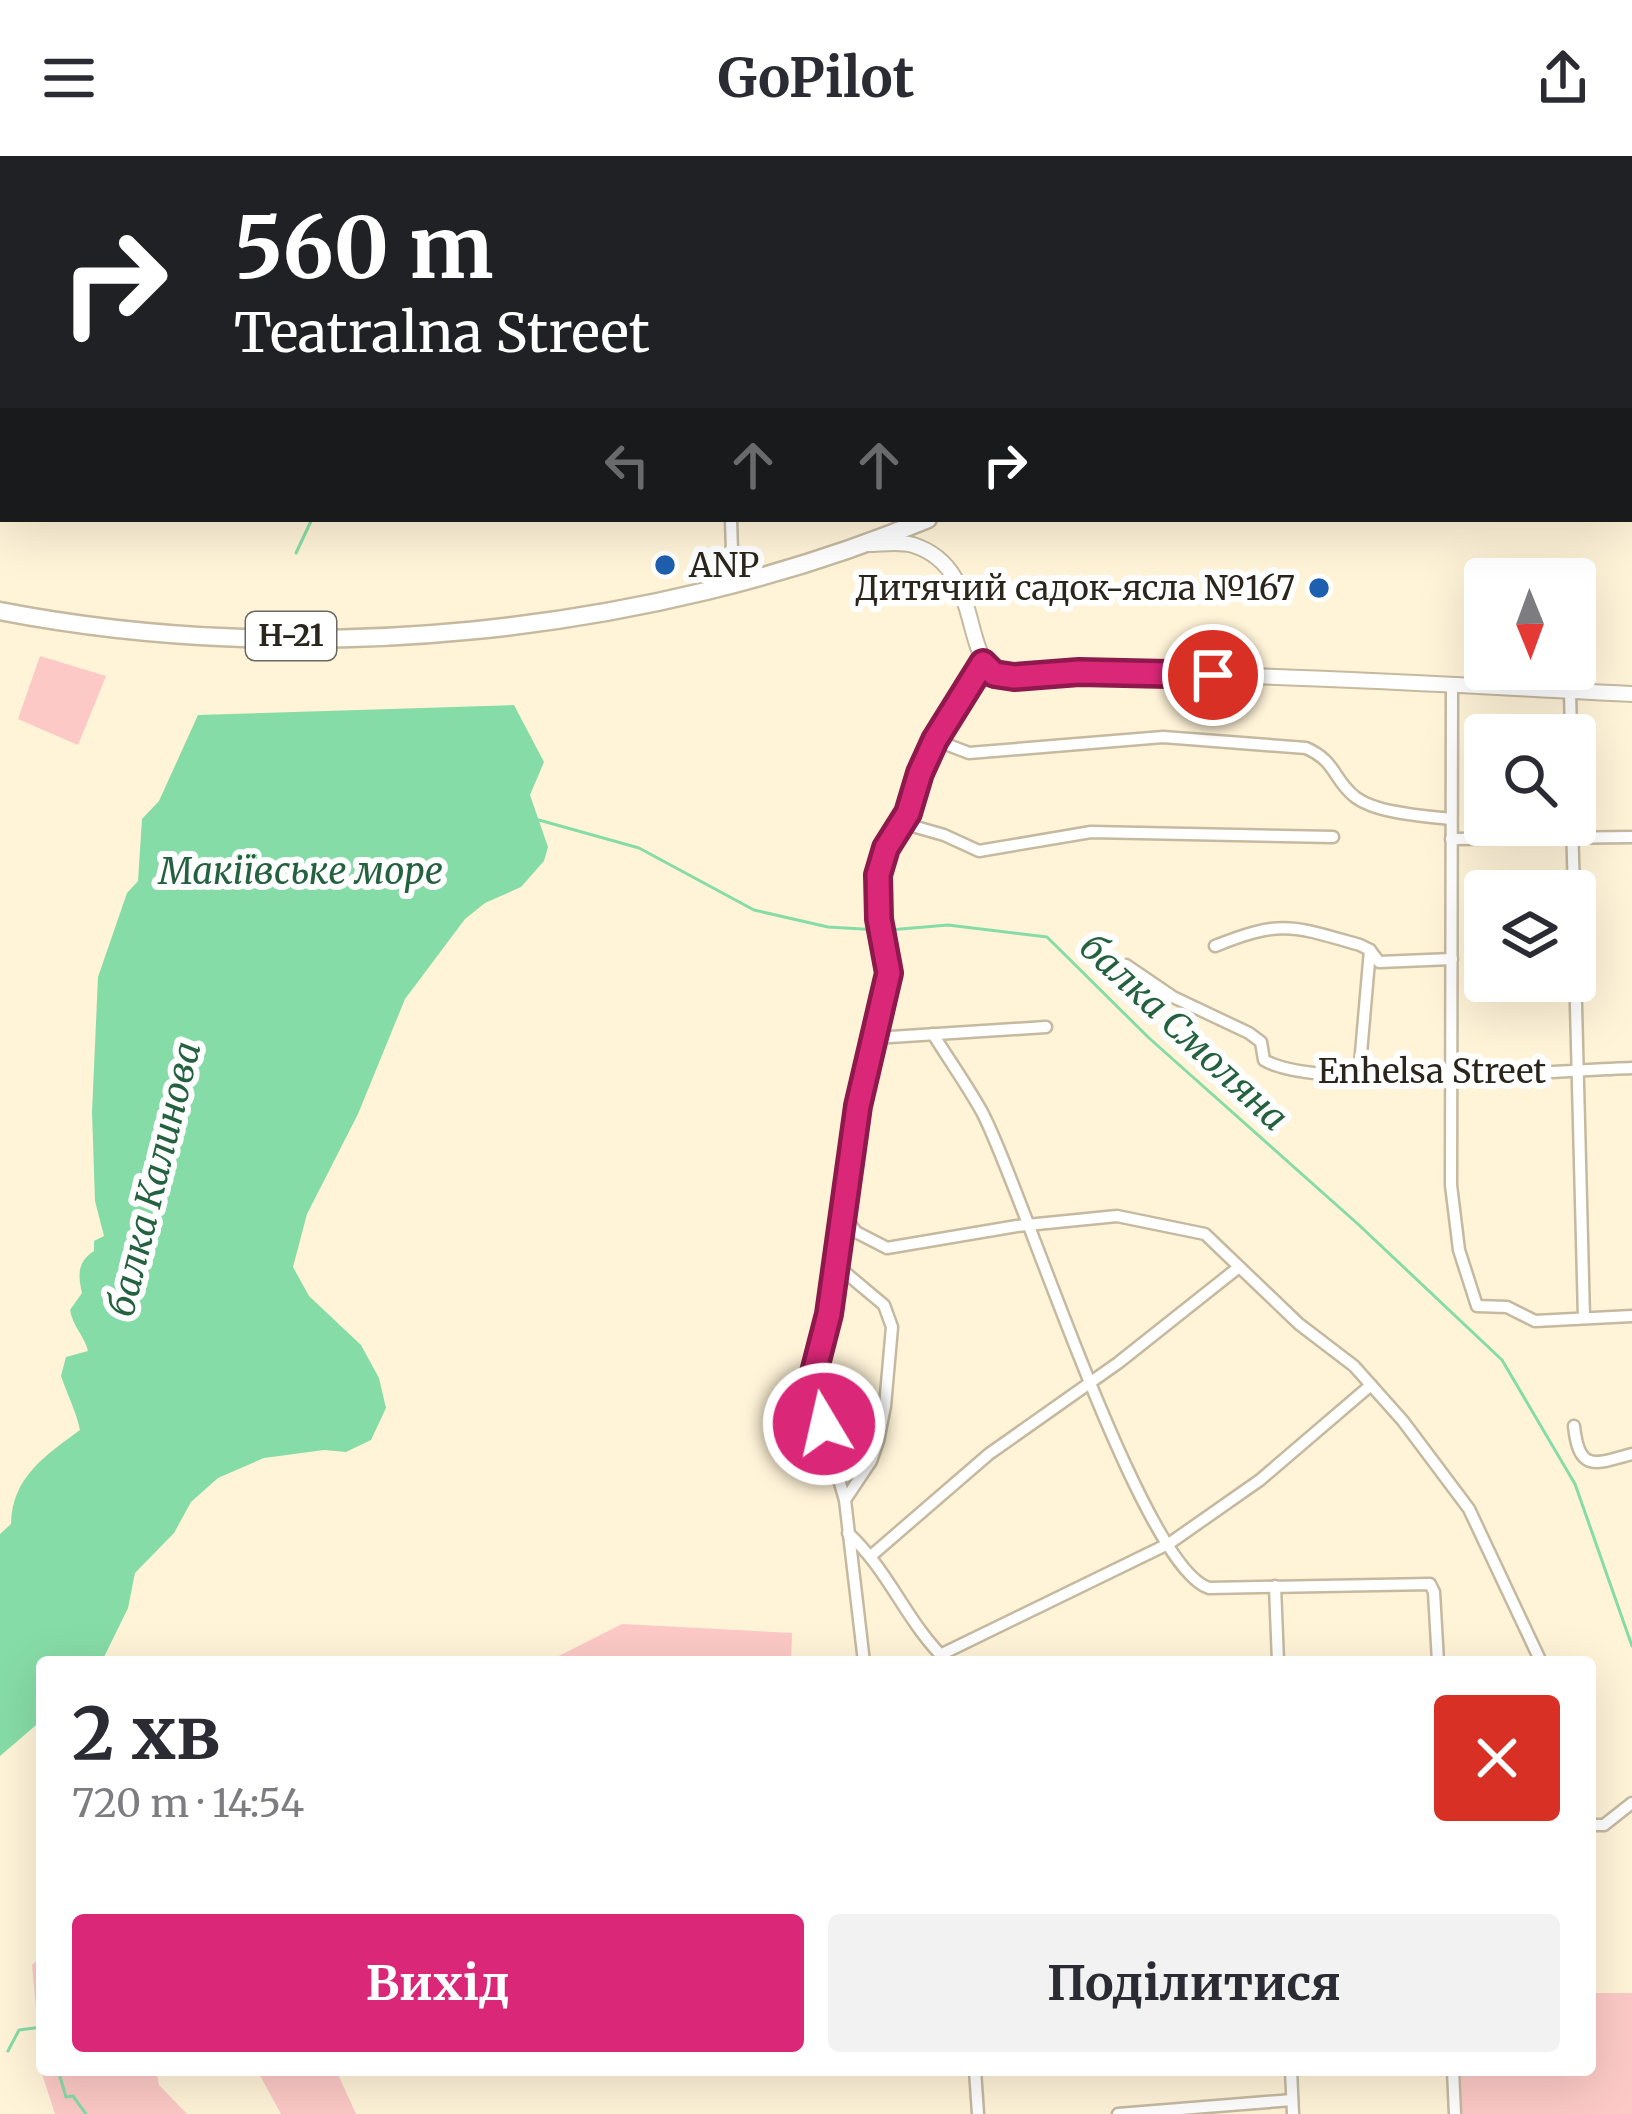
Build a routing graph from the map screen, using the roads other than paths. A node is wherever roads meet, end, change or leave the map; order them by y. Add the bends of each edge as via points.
1 (731, 522) edge
2 (921, 522) edge
3 (868, 544) junction
4 (733, 584) junction
5 (0, 610) edge
6 (983, 663) junction
7 (1452, 686) junction
8 (1570, 691) junction
9 (1632, 694) edge
10 (1571, 714) edge
11 (935, 740) junction
12 (1450, 819) junction
13 (902, 823) junction
14 (1596, 833) edge
15 (1334, 837) dead end
16 (1632, 837) edge
17 (1464, 838) edge
18 (1451, 839) junction
19 (1215, 946) dead end
20 (1370, 950) junction
21 (1452, 959) junction
22 (1126, 965) dead end
23 (1576, 1002) edge
24 (1046, 1027) dead end
25 (932, 1034) junction
26 (875, 1038) junction
27 (1632, 1068) edge
28 (1577, 1070) junction
29 (1453, 1075) junction
30 (1359, 1076) junction
31 (842, 1209) junction
32 (1027, 1225) junction
33 (835, 1264) junction
34 (1240, 1267) junction
35 (1632, 1316) edge
36 (1584, 1318) junction
37 (1090, 1382) junction
38 (1371, 1385) junction
39 (1574, 1426) dead end
40 (1632, 1454) edge
41 (845, 1499) junction
42 (848, 1532) junction
43 (1168, 1545) junction
44 (872, 1555) junction
45 (1275, 1586) junction
46 (863, 1656) edge
47 (942, 1656) edge
48 (948, 1656) edge
49 (1278, 1656) edge
50 (1438, 1656) edge
51 (1538, 1656) edge
52 (1632, 1803) edge
53 (1596, 1825) edge
54 (975, 2076) edge
55 (1292, 2076) edge
56 (1454, 2076) edge
57 (1292, 2107) edge
58 (978, 2114) edge
59 (1118, 2114) edge
60 (1455, 2114) edge

1 - 4 street
2 - 3 main road, Н-21
3 - 4 main road, Н-21
3 - 6 street via 909,544 951,570
4 - 5 main road, Н-21 via 542,620 339,636 164,633
6 - 7 street via 1014,677 1105,672
6 - 11 street
7 - 8 street
7 - 12 street
8 - 9 street
8 - 10 street
11 - 12 street via 969,753 1151,737 1288,746 1325,758 1354,797
11 - 13 street
12 - 18 street
13 - 15 street via 979,851 1091,832
13 - 26 street via 878,875 888,987
14 - 16 street
17 - 18 street
18 - 21 street
19 - 20 street via 1288,926
20 - 21 street via 1379,962
20 - 30 street
21 - 29 street
22 - 30 street, Enhelsa Street via 1250,1033 1271,1065
23 - 28 street
24 - 25 street
25 - 26 street
25 - 32 street via 982,1114
26 - 31 street
27 - 28 street, Enhelsa Street
28 - 29 street, Enhelsa Street
28 - 36 street
29 - 30 street, Enhelsa Street
29 - 36 street via 1451,1185 1477,1306 1507,1307 1535,1321
31 - 32 street via 856,1232 887,1248
31 - 33 street
32 - 34 street via 1117,1216 1205,1234
32 - 37 street
33 - 41 street via 811,1384
33 - 41 street via 884,1305 892,1327 878,1441
34 - 37 street
34 - 38 street
35 - 36 street
37 - 43 street
37 - 44 street via 989,1454
38 - 43 street
38 - 51 street via 1469,1509
39 - 40 street via 1584,1460
41 - 42 street
42 - 44 street
42 - 46 street
43 - 45 street via 1194,1583
43 - 48 street
44 - 47 street
45 - 49 street
45 - 50 street via 1430,1584
52 - 53 street
54 - 58 street
55 - 57 street
56 - 60 street
57 - 59 street

